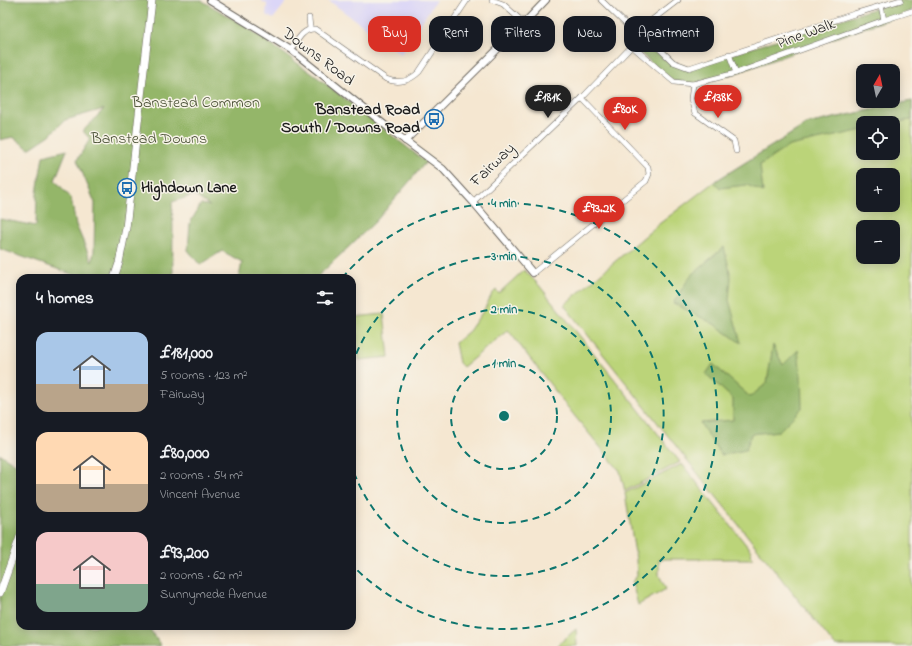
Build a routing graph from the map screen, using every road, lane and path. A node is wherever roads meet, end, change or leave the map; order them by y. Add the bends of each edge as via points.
1 (152, 0) edge
2 (210, 0) edge
3 (467, 0) edge
4 (492, 0) edge
5 (546, 0) edge
6 (601, 0) edge
7 (678, 0) edge
8 (901, 0) edge
9 (881, 6) junction
10 (912, 11) edge
11 (516, 16) edge
12 (531, 16) edge
13 (658, 16) edge
14 (309, 18) dead end
15 (884, 20) junction
16 (624, 22) edge
17 (310, 29) junction
18 (291, 50) junction
19 (495, 52) edge
20 (630, 52) edge
21 (639, 52) edge
22 (663, 52) edge
23 (729, 54) junction
24 (736, 73) junction
25 (692, 84) junction
26 (582, 98) junction
27 (405, 142) junction
28 (736, 151) dead end
29 (473, 202) junction
30 (533, 273) joint
31 (115, 274) edge
32 (16, 548) edge
33 (0, 593) edge

1 - 31 main road via 126,228
2 - 18 street, Downs Road
3 - 17 street via 419,72 401,82 386,79 321,32
4 - 11 street via 503,4
5 - 12 street
6 - 16 street
7 - 13 street
8 - 9 street, Pine Walk
9 - 15 street
9 - 23 street, Pine Walk
10 - 15 street, Pine Walk
14 - 17 street
15 - 24 street, Pine Walk
17 - 18 street via 304,31
18 - 27 street, Downs Road
19 - 27 street
20 - 26 street, Fairway
21 - 25 street, Pine Walk via 674,82
22 - 23 street, Pine Walk via 673,62 689,68
23 - 24 street
24 - 25 street, Pine Walk
25 - 28 street via 691,99 695,112 734,141
26 - 29 street, Fairway
26 - 30 street via 648,167 649,174 646,181
27 - 29 street, Downs Road via 443,169
29 - 30 street, Downs Road
32 - 33 main road

